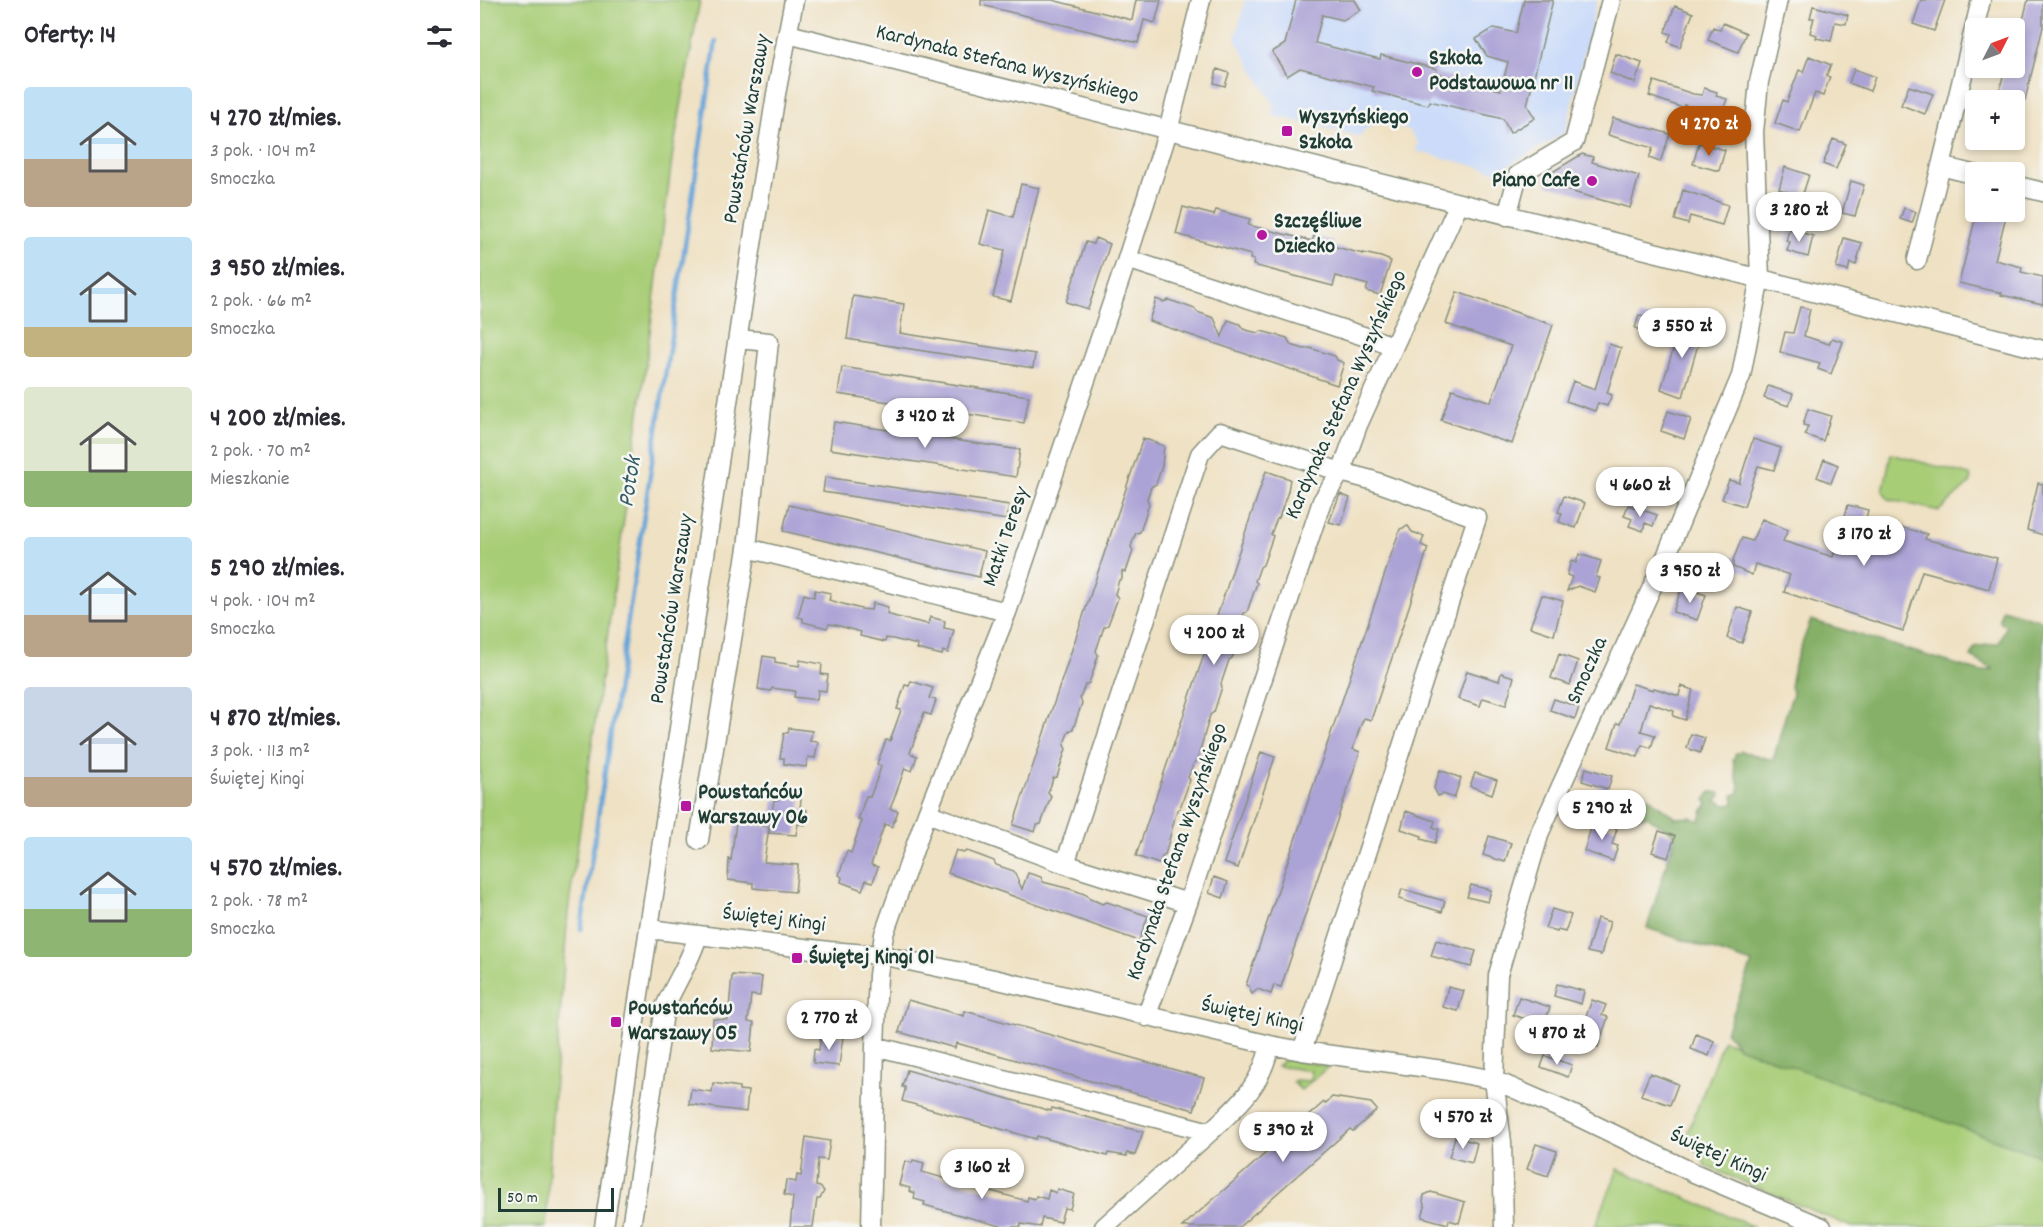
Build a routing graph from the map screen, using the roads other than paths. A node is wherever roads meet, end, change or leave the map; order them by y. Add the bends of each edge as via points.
1 (794, 0) edge
2 (1201, 0) edge
3 (1611, 0) edge
4 (1778, 0) edge
5 (1981, 0) edge
6 (788, 34) junction
7 (1168, 131) junction
8 (1941, 166) junction
9 (1965, 172) edge
10 (2025, 188) edge
11 (2043, 192) edge
12 (1459, 203) junction
13 (1507, 216) junction
14 (1126, 259) junction
15 (1917, 260) dead end
16 (1760, 278) junction
17 (738, 339) junction
18 (1394, 346) junction
19 (2043, 350) edge
20 (1341, 472) junction
21 (747, 548) junction
22 (1007, 612) junction
23 (927, 813) junction
24 (699, 840) dead end
25 (1065, 864) junction
26 (1188, 903) junction
27 (649, 929) junction
28 (698, 935) junction
29 (881, 956) junction
30 (1146, 1017) junction
31 (1270, 1045) junction
32 (875, 1046) junction
33 (1302, 1051) junction
34 (1494, 1080) junction
35 (1210, 1132) junction
36 (604, 1227) edge
37 (631, 1227) edge
38 (871, 1227) edge
39 (1104, 1227) edge
40 (1504, 1227) edge
41 (1822, 1227) edge

1 - 6 street, Powstańców Warszawy
2 - 7 street, Matki Teresy
3 - 13 street via 1574,142 1518,175
4 - 16 street, Smoczka via 1759,81 1754,132
5 - 8 street
6 - 7 street, Kardynała Stefana Wyszyńskiego
6 - 17 street, Powstańców Warszawy
7 - 12 street, Kardynała Stefana Wyszyńskiego
7 - 14 street, Matki Teresy
8 - 9 street
8 - 15 street
10 - 11 street
12 - 13 street, Kardynała Stefana Wyszyńskiego
12 - 18 street, Kardynała Stefana Wyszyńskiego
13 - 16 street, Kardynała Stefana Wyszyńskiego
14 - 18 street
14 - 22 street, Matki Teresy
16 - 19 street, Kardynała Stefana Wyszyńskiego
16 - 34 street, Smoczka via 1741,376 1665,559 1540,832 1498,975
17 - 21 street via 769,342
17 - 27 street, Powstańców Warszawy
18 - 20 street, Kardynała Stefana Wyszyńskiego
20 - 25 street via 1220,432 1200,454
20 - 26 street, Kardynała Stefana Wyszyńskiego via 1322,501
20 - 33 street via 1477,518
21 - 22 street
21 - 24 street
22 - 23 street, Matki Teresy
23 - 25 street
23 - 29 street, Matki Teresy via 884,934
25 - 26 street
26 - 30 street, Kardynała Stefana Wyszyńskiego
27 - 28 street, Świętej Kingi
27 - 36 street, Powstańców Warszawy
28 - 29 street, Świętej Kingi
28 - 37 street via 694,951 665,1007
29 - 30 street, Świętej Kingi
29 - 32 street, Matki Teresy
30 - 31 street, Świętej Kingi
31 - 33 street, Świętej Kingi
31 - 35 street via 1254,1086
32 - 35 street
32 - 38 street, Matki Teresy
33 - 34 street, Świętej Kingi
34 - 40 street, Smoczka via 1502,1142
34 - 41 street, Świętej Kingi via 1694,1173
35 - 39 street

